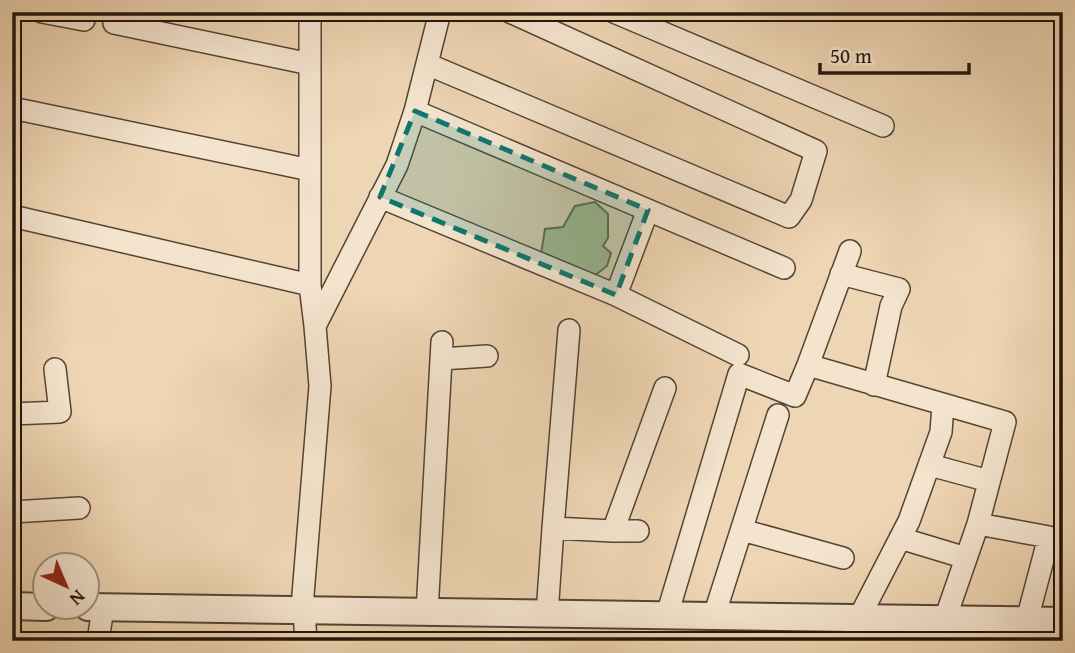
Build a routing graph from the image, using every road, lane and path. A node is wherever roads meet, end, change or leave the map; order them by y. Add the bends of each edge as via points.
1 (42, 12) edge
2 (310, 12) edge
3 (440, 12) edge
4 (510, 12) edge
5 (614, 12) edge
6 (83, 20) dead end
7 (114, 23) dead end
8 (310, 64) junction
9 (427, 64) junction
10 (12, 108) edge
11 (415, 111) junction
12 (883, 126) dead end
13 (310, 170) junction
14 (380, 197) junction
15 (648, 210) junction
16 (12, 216) edge
17 (850, 251) dead end
18 (784, 268) dead end
19 (841, 275) junction
20 (310, 285) junction
21 (616, 295) junction
22 (315, 326) junction
23 (569, 330) dead end
24 (738, 355) dead end
25 (487, 356) dead end
26 (808, 365) junction
27 (55, 369) dead end
28 (874, 385) junction
29 (665, 388) dead end
30 (943, 405) junction
31 (12, 414) edge
32 (778, 415) dead end
33 (930, 465) junction
34 (989, 481) junction
35 (79, 508) dead end
36 (12, 512) edge
37 (978, 524) junction
38 (553, 528) junction
39 (741, 530) junction
40 (613, 531) junction
41 (638, 531) dead end
42 (900, 538) junction
43 (843, 558) dead end
44 (966, 558) junction
45 (12, 606) edge
46 (32, 607) edge
47 (102, 608) edge
48 (303, 610) junction
49 (427, 612) junction
50 (547, 614) junction
51 (667, 615) junction
52 (714, 616) junction
53 (945, 619) junction
54 (1027, 620) junction
55 (1063, 621) edge
56 (96, 622) edge
57 (856, 629) edge
58 (98, 641) edge
59 (306, 641) edge

1 - 6 street
2 - 8 street
3 - 9 street
4 - 9 street via 816,151 801,200 789,217
5 - 12 street
7 - 8 street
8 - 13 street
9 - 11 street
10 - 13 street
11 - 14 street via 397,165
11 - 15 street
13 - 20 street
14 - 21 street
14 - 22 street
15 - 18 street
15 - 21 street
16 - 20 street
17 - 19 street
19 - 26 street
19 - 28 street via 899,289
20 - 22 street
21 - 24 street
22 - 48 street via 320,386
23 - 38 street
25 - 49 street via 442,351
26 - 28 street
26 - 51 street via 795,396 739,374
27 - 31 street via 60,412
28 - 30 street
29 - 40 street
30 - 33 street via 941,432
30 - 34 street via 1005,422
32 - 39 street
33 - 34 street
33 - 42 street
34 - 37 street
35 - 36 street
37 - 44 street
37 - 54 street via 1049,537
38 - 40 street
38 - 50 street
39 - 43 street
39 - 52 street
40 - 41 street
42 - 44 street
42 - 57 street
44 - 53 street
45 - 46 street
47 - 48 street
48 - 49 street
48 - 59 street
49 - 50 street
50 - 51 street
51 - 52 street
52 - 57 street
53 - 54 street
53 - 57 street
54 - 55 street
56 - 58 street

